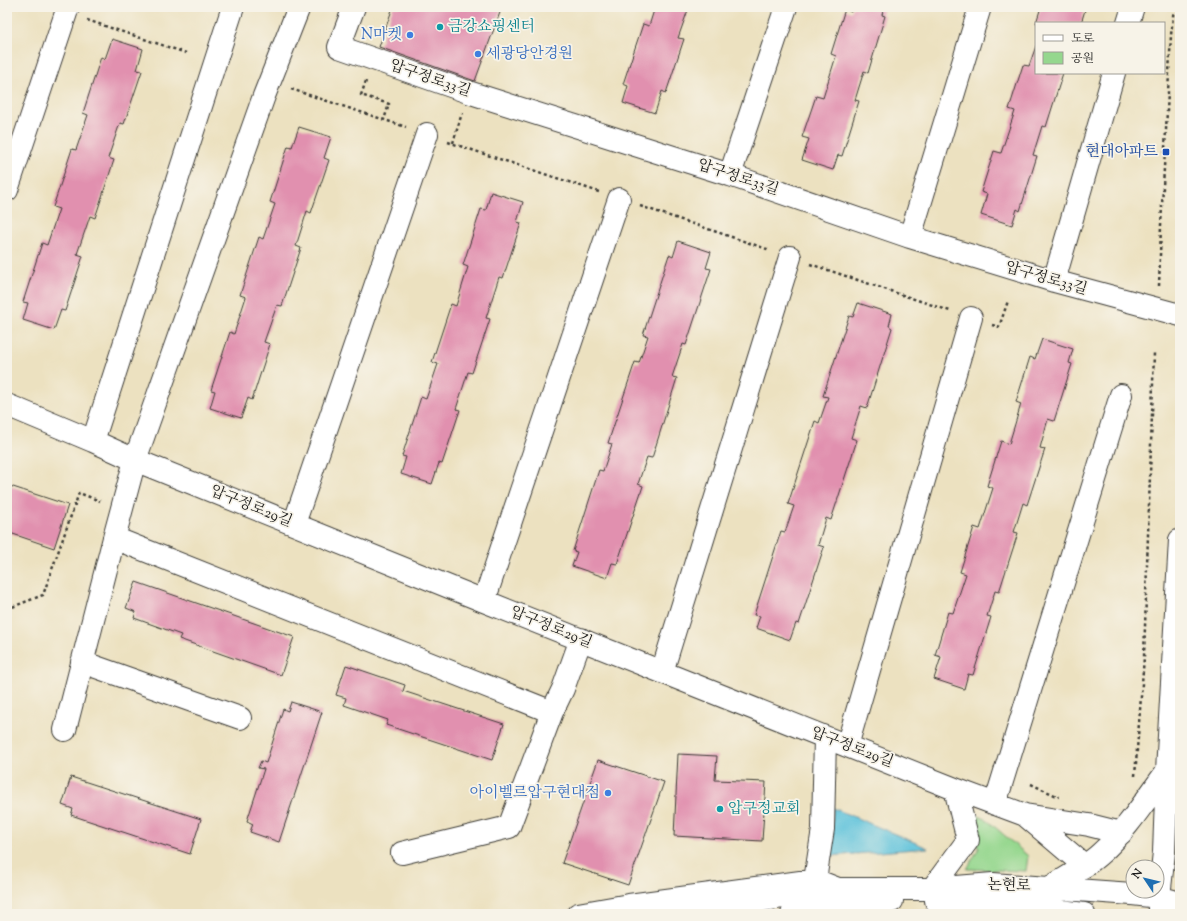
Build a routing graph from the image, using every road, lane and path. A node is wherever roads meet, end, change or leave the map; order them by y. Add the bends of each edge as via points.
1 (233, 7) edge
2 (299, 7) edge
3 (354, 7) edge
4 (786, 7) edge
5 (980, 7) edge
6 (1132, 7) edge
7 (1174, 7) edge
8 (67, 10) edge
9 (1128, 22) edge
10 (186, 53) dead end
11 (1114, 74) edge
12 (366, 82) dead end
13 (468, 92) junction
14 (384, 120) dead end
15 (427, 134) dead end
16 (453, 143) dead end
17 (730, 175) junction
18 (7, 190) edge
19 (619, 199) dead end
20 (910, 237) junction
21 (790, 257) dead end
22 (1054, 281) junction
23 (1159, 291) dead end
24 (1008, 301) dead end
25 (1180, 315) edge
26 (971, 318) dead end
27 (999, 327) dead end
28 (1154, 353) dead end
29 (1121, 395) dead end
30 (7, 406) edge
31 (93, 441) junction
32 (135, 460) junction
33 (122, 509) junction
34 (294, 524) junction
35 (114, 538) junction
36 (1180, 540) edge
37 (484, 601) junction
38 (7, 609) edge
39 (581, 639) junction
40 (82, 662) junction
41 (662, 672) junction
42 (552, 712) junction
43 (240, 718) dead end
44 (65, 730) dead end
45 (825, 737) junction
46 (847, 746) junction
47 (1167, 771) junction
48 (1134, 783) dead end
49 (955, 789) junction
50 (995, 804) junction
51 (1025, 815) junction
52 (1121, 833) junction
53 (402, 853) dead end
54 (1085, 866) junction
55 (815, 880) junction
56 (1049, 888) junction
57 (838, 889) junction
58 (932, 889) junction
59 (1180, 902) edge
60 (1159, 906) edge
61 (578, 914) edge
62 (669, 914) edge
63 (792, 914) edge
64 (1084, 914) edge

1 - 31 street
2 - 32 street via 264,96
3 - 13 street, 압구정로33길 via 339,47
4 - 17 street
5 - 20 street
6 - 9 street
7 - 23 path
8 - 10 path
8 - 18 street
11 - 22 street
12 - 14 path via 361,95 389,104
13 - 16 path
13 - 17 street, 압구정로33길
15 - 34 street
17 - 20 street, 압구정로33길
19 - 37 street
20 - 22 street, 압구정로33길
21 - 41 street
22 - 25 street, 압구정로33길
24 - 27 path
26 - 46 street
28 - 48 path via 1144,657
29 - 50 street
30 - 31 street, 압구정로29길
31 - 32 street, 압구정로29길
32 - 33 street
32 - 34 street, 압구정로29길
33 - 35 street
33 - 38 path via 79,493 43,595
34 - 37 street, 압구정로29길
35 - 40 street
35 - 42 street
36 - 47 street
37 - 39 street, 압구정로29길
39 - 41 street, 압구정로29길
39 - 42 street
40 - 43 street
40 - 44 street
41 - 45 street, 압구정로29길
42 - 53 street via 509,828
45 - 46 street, 압구정로29길
45 - 55 street via 823,829
46 - 49 street, 압구정로29길
47 - 52 street
47 - 60 street
49 - 50 street, 압구정로29길
49 - 58 street via 968,840
50 - 51 street, 압구정로29길
51 - 52 street
51 - 54 street, 압구정로29길
52 - 54 street
54 - 56 street
55 - 57 street
55 - 61 street
56 - 58 street, 논현로 via 993,884
56 - 60 street, 논현로
57 - 58 street, 논현로
57 - 62 street
59 - 60 street, 논현로
63 - 64 street, 논현로 via 896,901 992,902

